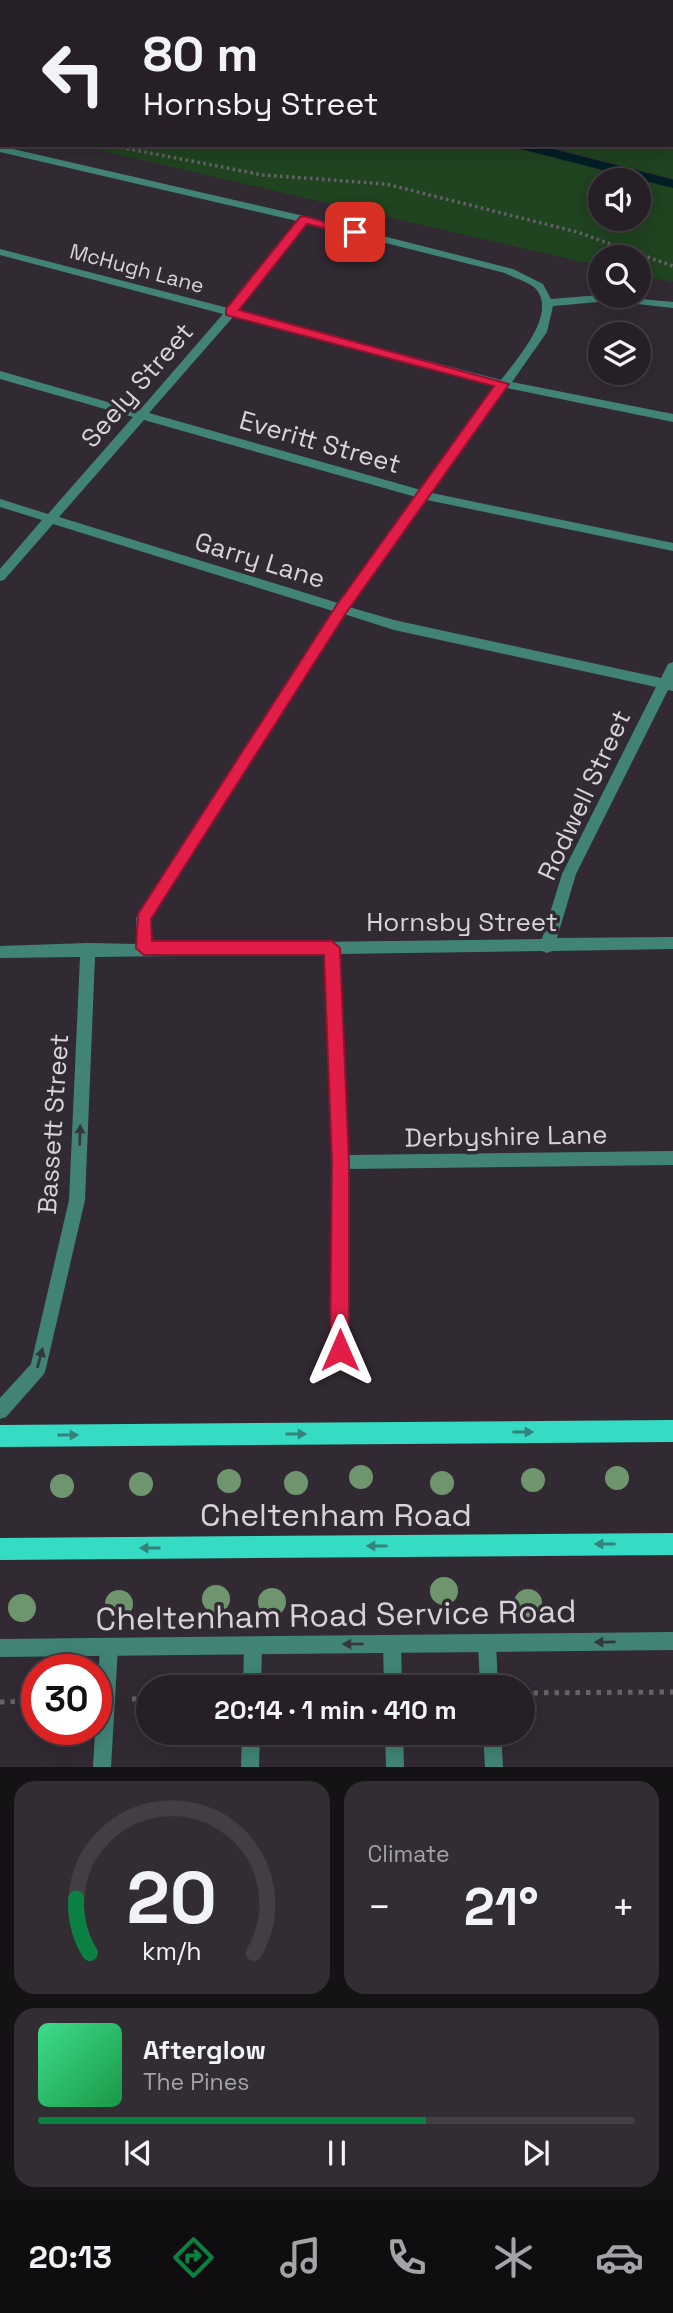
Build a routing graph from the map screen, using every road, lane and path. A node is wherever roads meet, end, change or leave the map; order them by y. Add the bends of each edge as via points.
1 (119, 147) edge
2 (0, 149) edge
3 (304, 219) junction
4 (0, 252) edge
5 (673, 266) edge
6 (548, 303) junction
7 (673, 305) edge
8 (231, 312) junction
9 (0, 375) edge
10 (503, 384) junction
11 (142, 415) junction
12 (673, 418) edge
13 (423, 495) junction
14 (0, 503) edge
15 (50, 519) junction
16 (673, 547) edge
17 (0, 577) edge
18 (341, 609) junction
19 (673, 667) edge
20 (669, 685) edge
21 (673, 943) edge
22 (547, 947) junction
23 (144, 948) junction
24 (332, 948) junction
25 (88, 949) junction
26 (0, 952) edge
27 (673, 1158) edge
28 (341, 1163) junction
29 (340, 1350) dead end
30 (0, 1411) edge
31 (673, 1431) edge
32 (0, 1436) edge
33 (673, 1544) edge
34 (0, 1549) edge
35 (673, 1641) edge
36 (487, 1643) junction
37 (392, 1644) junction
38 (253, 1646) junction
39 (109, 1647) junction
40 (0, 1648) edge
41 (252, 1675) edge
42 (393, 1675) edge
43 (488, 1675) edge
44 (535, 1692) edge
45 (673, 1692) edge
46 (21, 1701) edge
47 (0, 1702) edge
48 (251, 1745) edge
49 (394, 1745) edge
50 (493, 1745) edge
51 (102, 1767) edge
52 (250, 1767) edge
53 (395, 1767) edge
54 (494, 1767) edge

1 - 5 path via 263,175 386,184 516,214
2 - 3 street
3 - 6 street via 509,271 539,286
3 - 8 street, Seely Street
4 - 8 street, McHugh Lane
6 - 7 street via 587,296
6 - 10 street via 542,332
8 - 10 street, McHugh Lane
8 - 11 street, Seely Street
9 - 11 street, Everitt Street
10 - 12 street, McHugh Lane
10 - 13 street
11 - 13 street, Everitt Street
11 - 15 street, Seely Street
13 - 16 street, Everitt Street
13 - 18 street
14 - 15 street, Garry Lane
15 - 17 street, Seely Street
15 - 18 street, Garry Lane
18 - 20 street, Garry Lane via 394,625
18 - 23 street via 143,918
19 - 20 street, Rodwell Street
20 - 22 street, Rodwell Street via 569,874
21 - 22 street, Hornsby Street
22 - 24 street, Hornsby Street
23 - 24 street, Hornsby Street
23 - 25 street, Hornsby Street
24 - 28 street
25 - 26 street, Hornsby Street
30 -> 25 street, Bassett Street via 38,1368 78,1200
27 - 28 street, Derbyshire Lane
28 - 29 street
32 -> 31 main road
33 -> 34 main road, Cheltenham Road
35 -> 36 street, Cheltenham Road Service Road
36 - 37 street, Cheltenham Road Service Road
36 - 43 street
37 -> 38 street, Cheltenham Road Service Road
37 - 42 street
38 - 39 street, Cheltenham Road Service Road
38 - 41 street
39 - 40 street, Cheltenham Road Service Road
39 - 51 street
44 - 45 path
46 - 47 path
48 - 52 street
49 - 53 street
50 - 54 street

